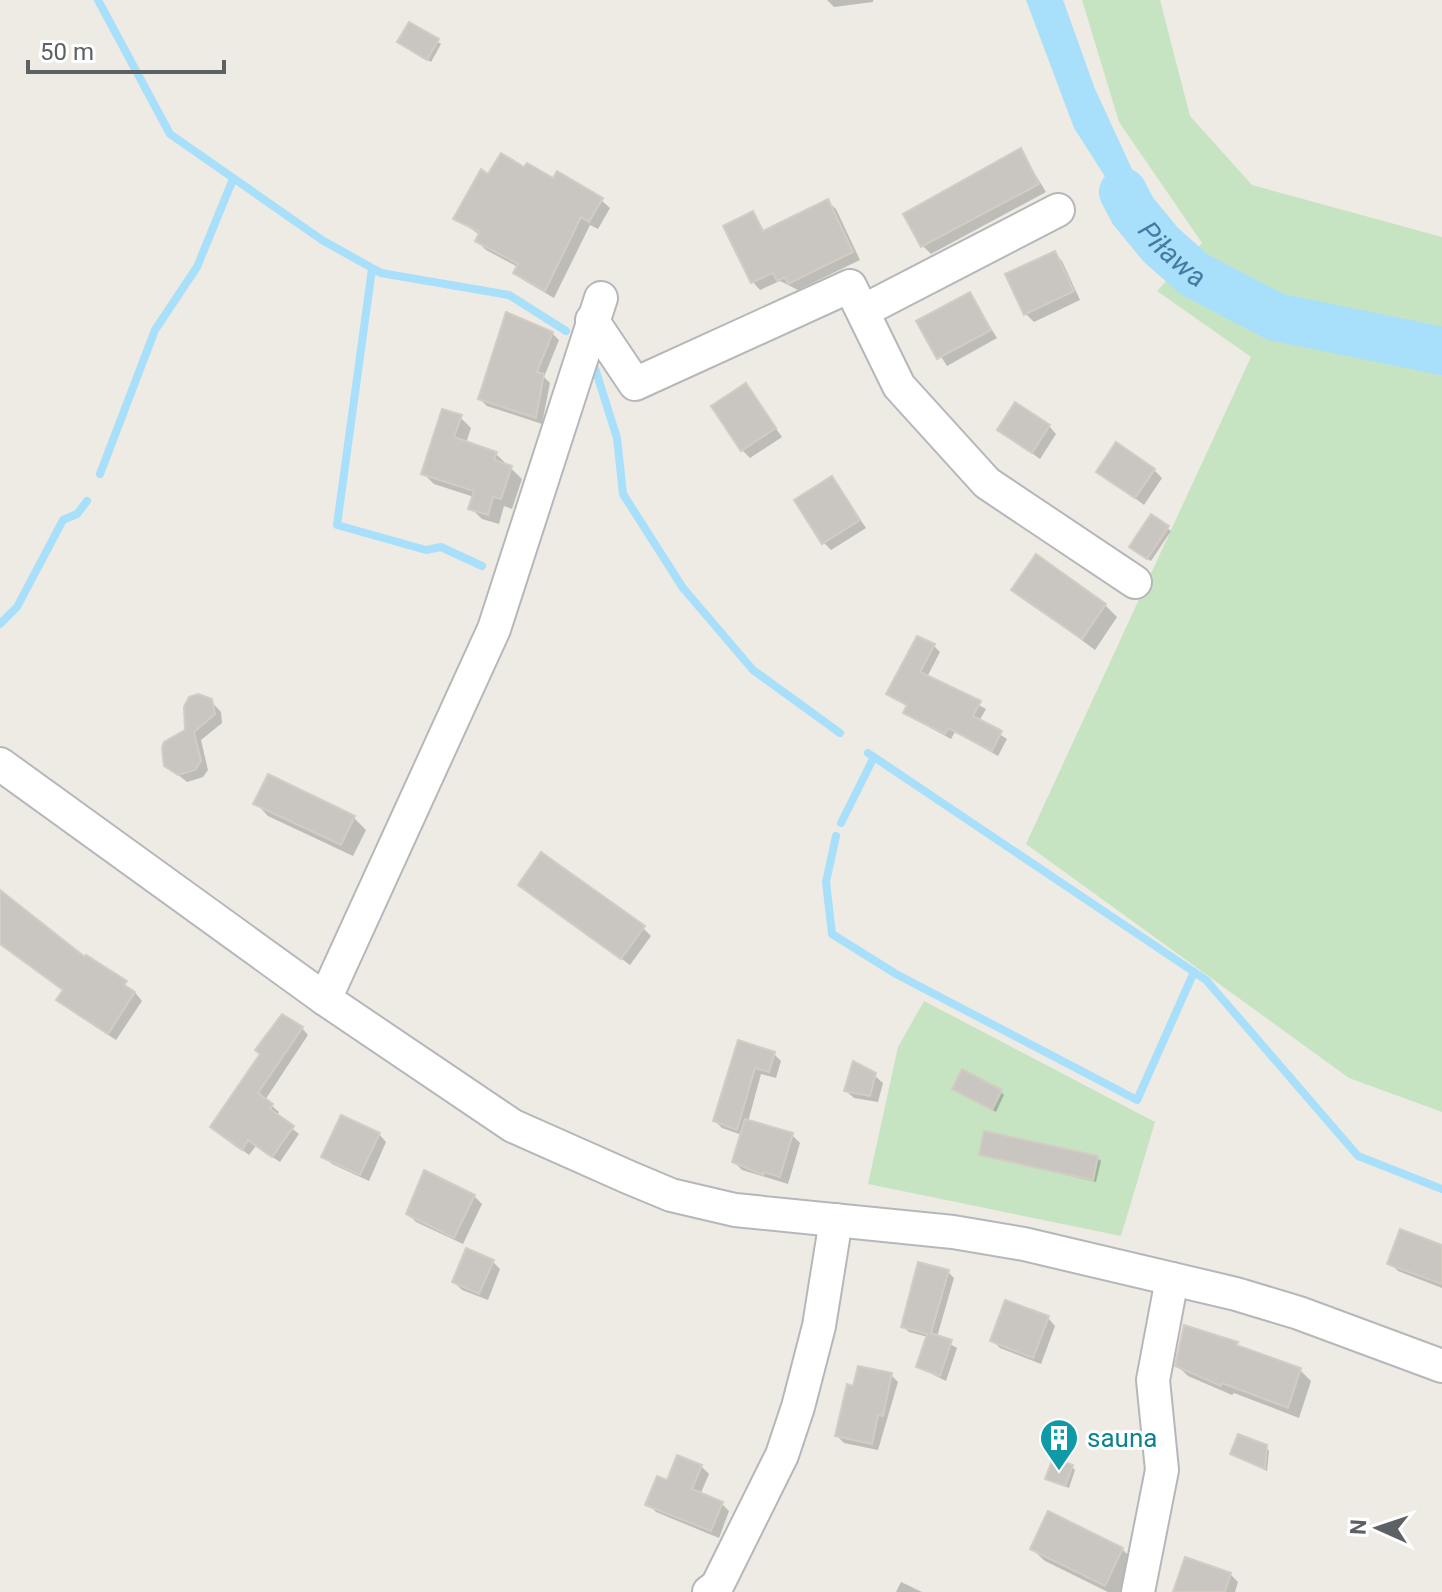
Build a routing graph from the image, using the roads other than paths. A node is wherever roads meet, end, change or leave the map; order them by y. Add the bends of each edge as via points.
1 (1058, 210) dead end
2 (863, 311) junction
3 (1135, 582) dead end
4 (0, 764) edge
5 (325, 999) junction
6 (836, 1220) junction
7 (1172, 1279) junction
8 (1442, 1366) edge
9 (709, 1592) edge
10 (1138, 1592) edge

1 - 2 street
2 - 3 street via 899,386 987,483
2 - 5 street via 850,286 635,384 597,309 494,629
4 - 5 street
5 - 6 street via 513,1126 628,1177 671,1195 735,1210
6 - 7 street via 1014,1242
6 - 9 street via 819,1326 782,1455 717,1586
7 - 8 street via 1299,1313
7 - 10 street via 1153,1380 1162,1470

